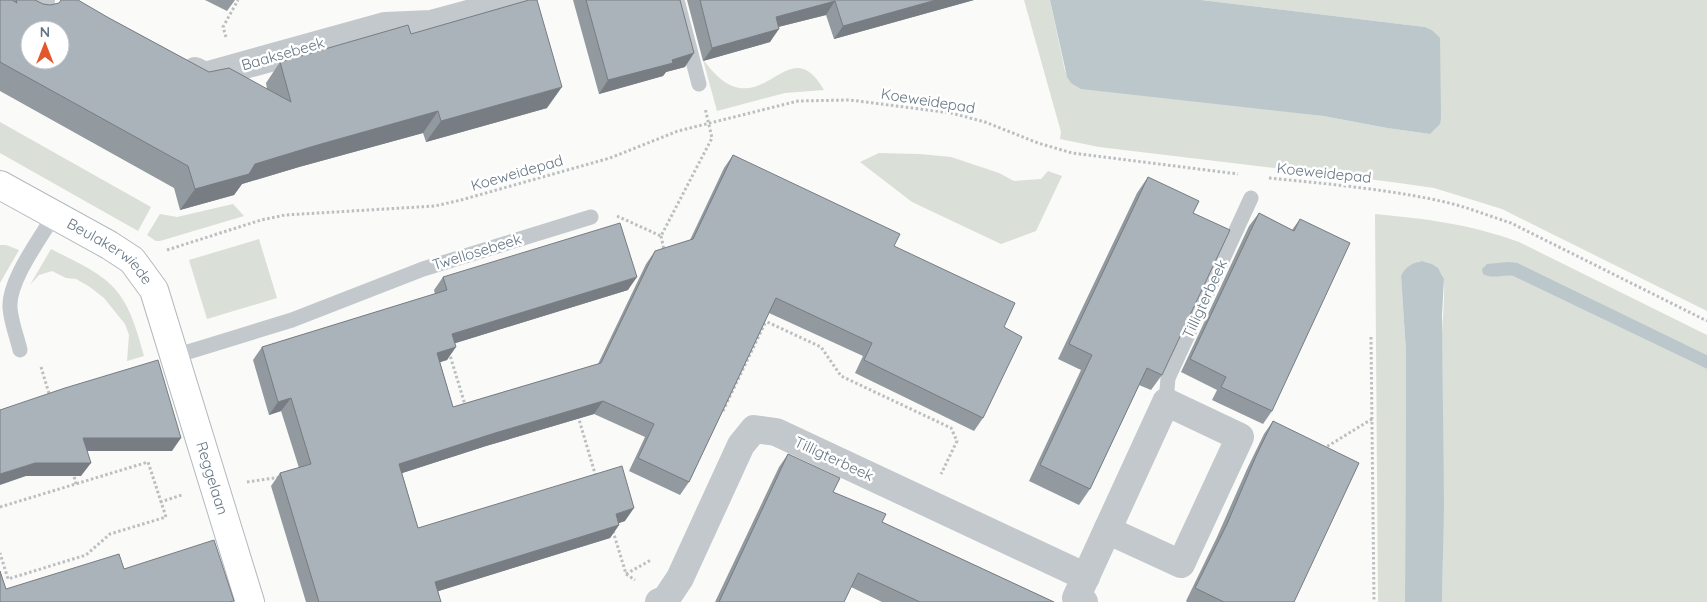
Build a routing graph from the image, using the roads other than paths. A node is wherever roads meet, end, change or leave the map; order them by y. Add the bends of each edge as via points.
1 (13, 0) edge
2 (41, 0) edge
3 (520, 0) edge
4 (676, 0) edge
5 (481, 5) edge
6 (171, 58) edge
7 (699, 84) dead end
8 (0, 186) edge
9 (1251, 198) dead end
10 (54, 215) junction
11 (591, 217) road end
12 (20, 350) dead end
13 (175, 356) junction
14 (1166, 402) junction
15 (1107, 530) junction
16 (1085, 589) edge
17 (664, 601) edge
18 (250, 602) edge

1 - 2 street via 35,12
3 - 5 street, Baaksebeek
4 - 7 lane
5 - 6 street, Baaksebeek via 431,24 385,26 205,76
8 - 10 street, Beulakerwiede
9 - 14 lane, Tilligterbeek via 1168,378
10 - 12 lane via 14,282 10,308
10 - 13 street, Beulakerwiede via 132,260 154,290
11 - 13 lane, Twellosebeek via 423,269 292,320
13 - 18 street, Reggelaan
14 - 15 street, Tilligterbeek
14 - 15 street via 1240,437 1181,564
15 - 16 street, Tilligterbeek
16 - 17 street, Tilligterbeek via 928,503 776,432 754,429 741,444 680,578

